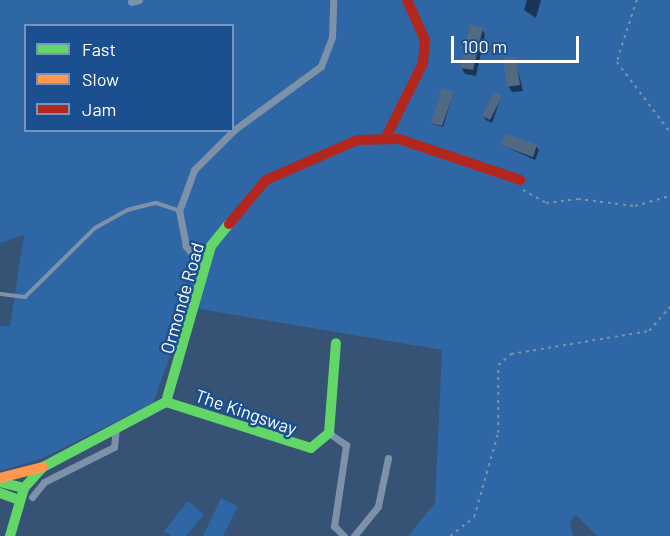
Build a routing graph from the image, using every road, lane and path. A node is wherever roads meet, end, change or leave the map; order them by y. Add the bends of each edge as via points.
1 (139, 0) edge
2 (333, 0) edge
3 (406, 0) edge
4 (637, 0) edge
5 (131, 2) dead end
6 (234, 130) edge
7 (232, 132) edge
8 (670, 132) edge
9 (385, 139) junction
10 (517, 179) joint
11 (670, 196) edge
12 (179, 211) junction
13 (205, 269) junction
14 (1, 294) edge
15 (670, 307) edge
16 (336, 343) dead end
17 (166, 402) junction
18 (116, 428) junction
19 (329, 433) junction
20 (387, 458) dead end
21 (43, 467) junction
22 (0, 480) edge
23 (28, 492) junction
24 (0, 493) edge
25 (20, 500) junction
26 (10, 536) edge
27 (344, 536) edge
28 (354, 536) edge
29 (450, 536) edge

1 - 5 street
2 - 6 street via 332,37 321,66
3 - 9 main road via 425,40 423,63
4 - 8 path via 617,62
7 - 12 street via 194,170
9 - 10 main road, Ormonde Road via 468,158
9 - 13 main road, Ormonde Road via 357,140 266,180 211,246
10 - 11 path via 546,203 578,199 635,206
12 - 13 street via 186,246
12 - 14 lane via 156,203 126,210 95,228 25,297
13 - 17 main road, Ormonde Road
15 - 29 path via 650,331 511,354 498,365 498,433 484,483 474,518
16 - 19 main road
17 - 18 main road
17 - 19 main road, The Kingsway via 286,444 311,448
18 - 21 main road
18 - 23 street via 114,447
19 - 27 street via 346,445 334,526
20 - 28 street via 378,506
21 - 22 main road
21 - 23 main road
22 - 23 main road
23 - 25 main road
24 - 25 main road
25 - 26 main road

